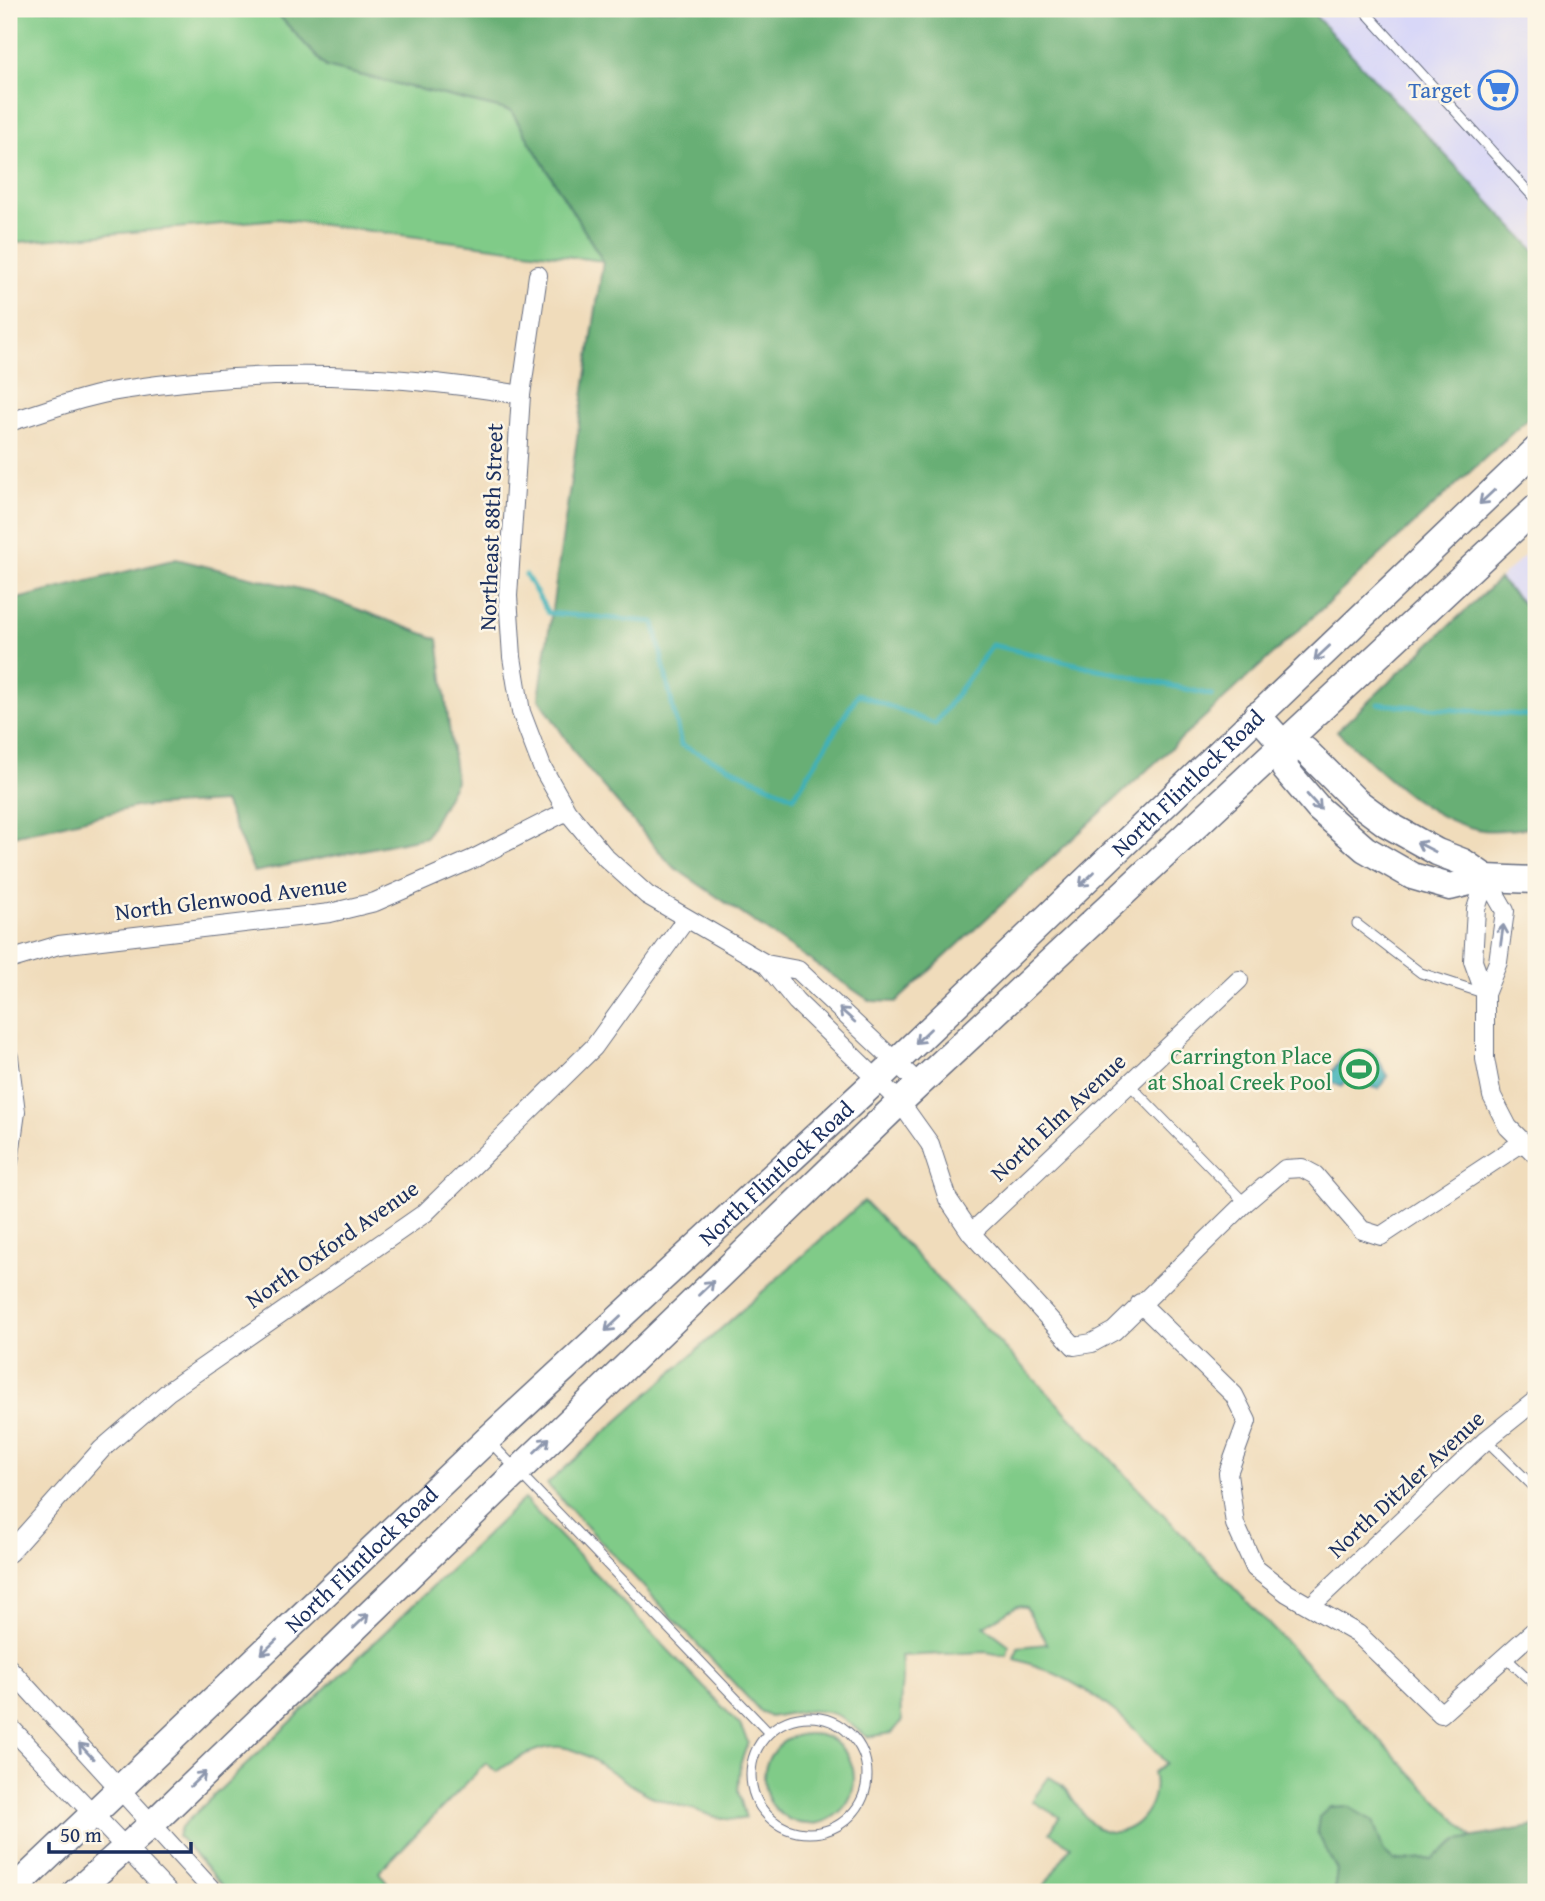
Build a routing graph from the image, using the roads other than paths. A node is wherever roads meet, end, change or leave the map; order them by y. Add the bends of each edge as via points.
1 (1363, 9) edge
2 (1536, 200) edge
3 (538, 275) dead end
4 (521, 395) junction
5 (9, 422) edge
6 (1536, 450) edge
7 (1536, 508) edge
8 (1257, 715) junction
9 (1284, 745) junction
10 (566, 811) junction
11 (1486, 878) junction
12 (1536, 880) edge
13 (686, 919) junction
14 (1357, 924) dead end
15 (9, 960) edge
16 (766, 964) junction
17 (1239, 980) dead end
18 (1485, 993) junction
19 (9, 1057) edge
20 (888, 1070) junction
21 (1129, 1084) junction
22 (910, 1093) junction
23 (1523, 1142) junction
24 (1536, 1155) edge
25 (9, 1162) edge
26 (1245, 1203) junction
27 (971, 1233) junction
28 (1140, 1303) junction
29 (1536, 1401) edge
30 (488, 1439) junction
31 (1486, 1440) junction
32 (515, 1470) junction
33 (1536, 1489) edge
34 (9, 1553) edge
35 (1312, 1605) junction
36 (1536, 1629) edge
37 (1506, 1657) junction
38 (9, 1668) edge
39 (1536, 1686) edge
40 (9, 1727) edge
41 (769, 1733) junction
42 (120, 1788) junction
43 (92, 1815) junction
44 (153, 1823) junction
45 (125, 1846) junction
46 (11, 1892) edge
47 (76, 1892) edge
48 (168, 1892) edge
49 (214, 1892) edge

1 - 2 lane
3 - 4 street, Northeast 88th Street
4 - 5 street via 358,376 228,377 119,390
4 - 10 street, Northeast 88th Street via 508,596 512,657 521,712
6 -> 8 main road, North Flintlock Road
7 - 9 main road, North Flintlock Road
8 - 9 main road
8 -> 20 main road, North Flintlock Road
9 - 11 main road via 1305,750 1387,824
9 - 22 main road, North Flintlock Road
10 - 13 street, Northeast 88th Street via 647,895
10 - 15 street, North Glenwood Avenue via 442,874 375,902 331,913 59,945
11 - 12 main road
11 - 18 street via 1476,909 1473,961
18 -> 11 street via 1498,962 1505,911
13 - 16 street, Northeast 88th Street
13 - 34 street, North Oxford Avenue via 594,1047 425,1213 169,1391 102,1450
14 - 18 lane via 1421,973
16 - 20 street, Northeast 88th Street via 796,1001
20 -> 16 street, Northeast 88th Street via 798,970
17 - 21 street, North Elm Avenue
18 - 23 street via 1485,1059 1492,1096 1508,1127
19 - 25 street via 16,1112
20 - 22 street, Northeast 88th Street
20 - 22 street
20 -> 30 main road, North Flintlock Road
21 - 26 lane
21 - 27 street, North Elm Avenue
22 - 27 street, Northeast 88th Street via 948,1199
32 -> 22 main road, North Flintlock Road
23 - 24 street
23 - 26 street via 1381,1236 1362,1230 1315,1175 1302,1168 1285,1169
26 - 28 street
27 - 28 street, Northeast 88th Street via 1074,1346 1092,1343 1114,1331
28 - 35 street via 1234,1395 1247,1422 1228,1473 1235,1524 1255,1568 1287,1593
29 - 31 street, North Ditzler Avenue
30 - 32 lane
30 -> 42 main road, North Flintlock Road
31 - 33 lane
31 - 35 street, North Ditzler Avenue
32 - 41 lane
44 -> 32 main road, North Flintlock Road
35 - 37 street via 1358,1634 1441,1714
36 - 37 street
37 - 39 lane
42 -> 38 street
40 - 43 street
41 - 41 lane via 754,1756 751,1774 754,1794 768,1817 795,1832 814,1833 833,1829 849,1818 867,1785 861,1747 849,1732 814,1716 795,1718
42 - 43 main road, North Flintlock Road
42 - 44 street
43 - 45 street
43 - 46 main road, North Flintlock Road
44 - 45 main road, North Flintlock Road
44 - 49 street
45 - 47 main road, North Flintlock Road
45 - 48 street

